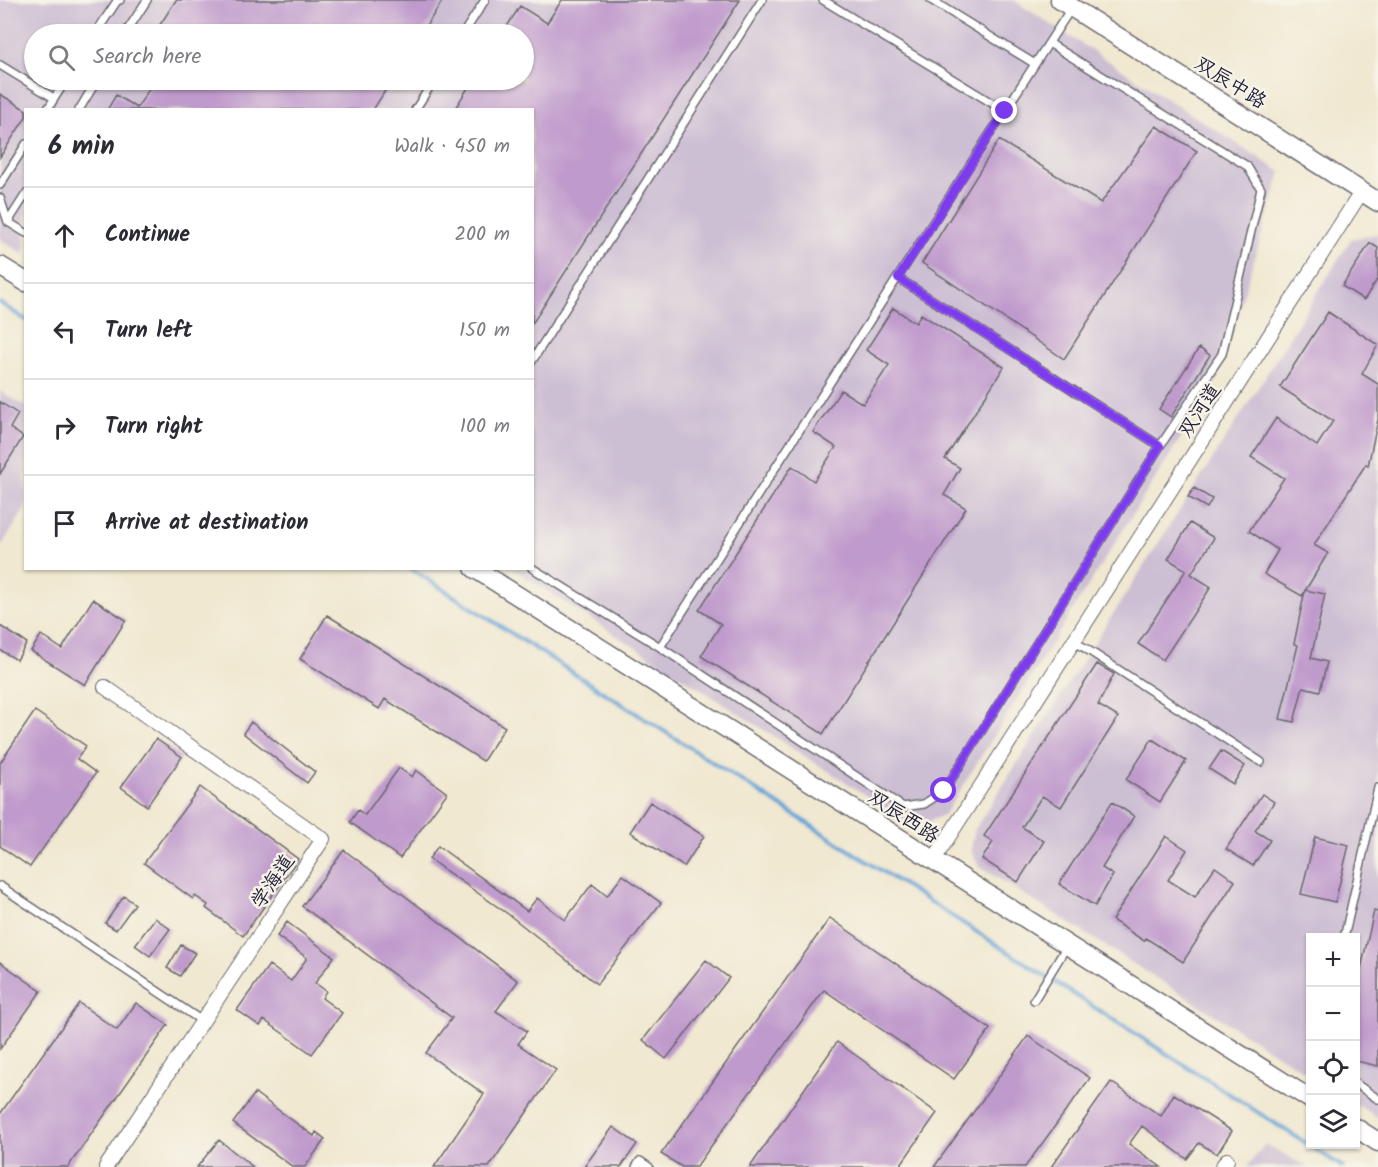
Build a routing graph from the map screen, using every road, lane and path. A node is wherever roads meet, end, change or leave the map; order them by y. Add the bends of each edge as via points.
1 (120, 0) edge
2 (147, 0) edge
3 (485, 0) edge
4 (762, 0) edge
5 (823, 0) edge
6 (931, 0) edge
7 (1066, 4) edge
8 (102, 24) edge
9 (131, 24) edge
10 (469, 24) edge
11 (1049, 43) junction
12 (0, 64) edge
13 (1035, 64) junction
14 (24, 79) edge
15 (41, 90) edge
16 (59, 90) edge
17 (91, 90) edge
18 (428, 90) edge
19 (54, 98) junction
20 (48, 108) edge
21 (80, 108) edge
22 (416, 108) edge
23 (1005, 111) junction
24 (24, 147) edge
25 (0, 185) edge
26 (1362, 191) junction
27 (24, 197) edge
28 (0, 198) edge
29 (1378, 202) edge
30 (8, 222) junction
31 (24, 232) edge
32 (0, 266) edge
33 (898, 278) junction
34 (24, 281) edge
35 (534, 358) edge
36 (1160, 446) junction
37 (534, 569) edge
38 (477, 570) edge
39 (1074, 641) junction
40 (660, 647) junction
41 (105, 687) dead end
42 (1261, 762) dead end
43 (1378, 788) edge
44 (933, 861) junction
45 (0, 886) edge
46 (1345, 933) edge
47 (1067, 946) junction
48 (1034, 1000) dead end
49 (202, 1021) junction
50 (1360, 1087) edge
51 (1306, 1096) edge
52 (1378, 1099) edge
53 (1360, 1131) edge
54 (1378, 1142) edge
55 (106, 1167) edge
56 (636, 1167) edge
57 (649, 1167) edge

1 - 8 lane
2 - 9 lane
3 - 10 lane
4 - 35 lane
5 - 23 lane
6 - 13 lane
7 - 11 lane
7 - 26 main road, 双辰中路
11 - 13 lane
11 - 36 lane via 1247,166 1261,189 1222,354
12 - 14 lane
13 - 23 lane
15 - 19 lane
16 - 19 lane
17 - 21 lane
18 - 22 lane
19 - 20 lane
23 - 33 lane
24 - 25 lane
26 - 29 main road, 双辰中路
26 - 39 street, 双河道
27 - 30 lane
28 - 30 lane
30 - 31 lane
32 - 34 main road
33 - 36 lane
33 - 40 lane
36 - 40 lane via 944,791 924,804 903,807
37 - 40 lane
38 - 44 main road, 双辰西路
39 - 42 lane
39 - 44 street, 双河道
41 - 49 street, 学海道 via 323,839
43 - 46 lane
44 - 47 main road, 双辰西路
45 - 49 lane
47 - 48 lane
47 - 51 main road, 双辰西路
49 - 55 street, 学海道
50 - 52 lane
53 - 54 main road
56 - 57 lane via 640,1161

